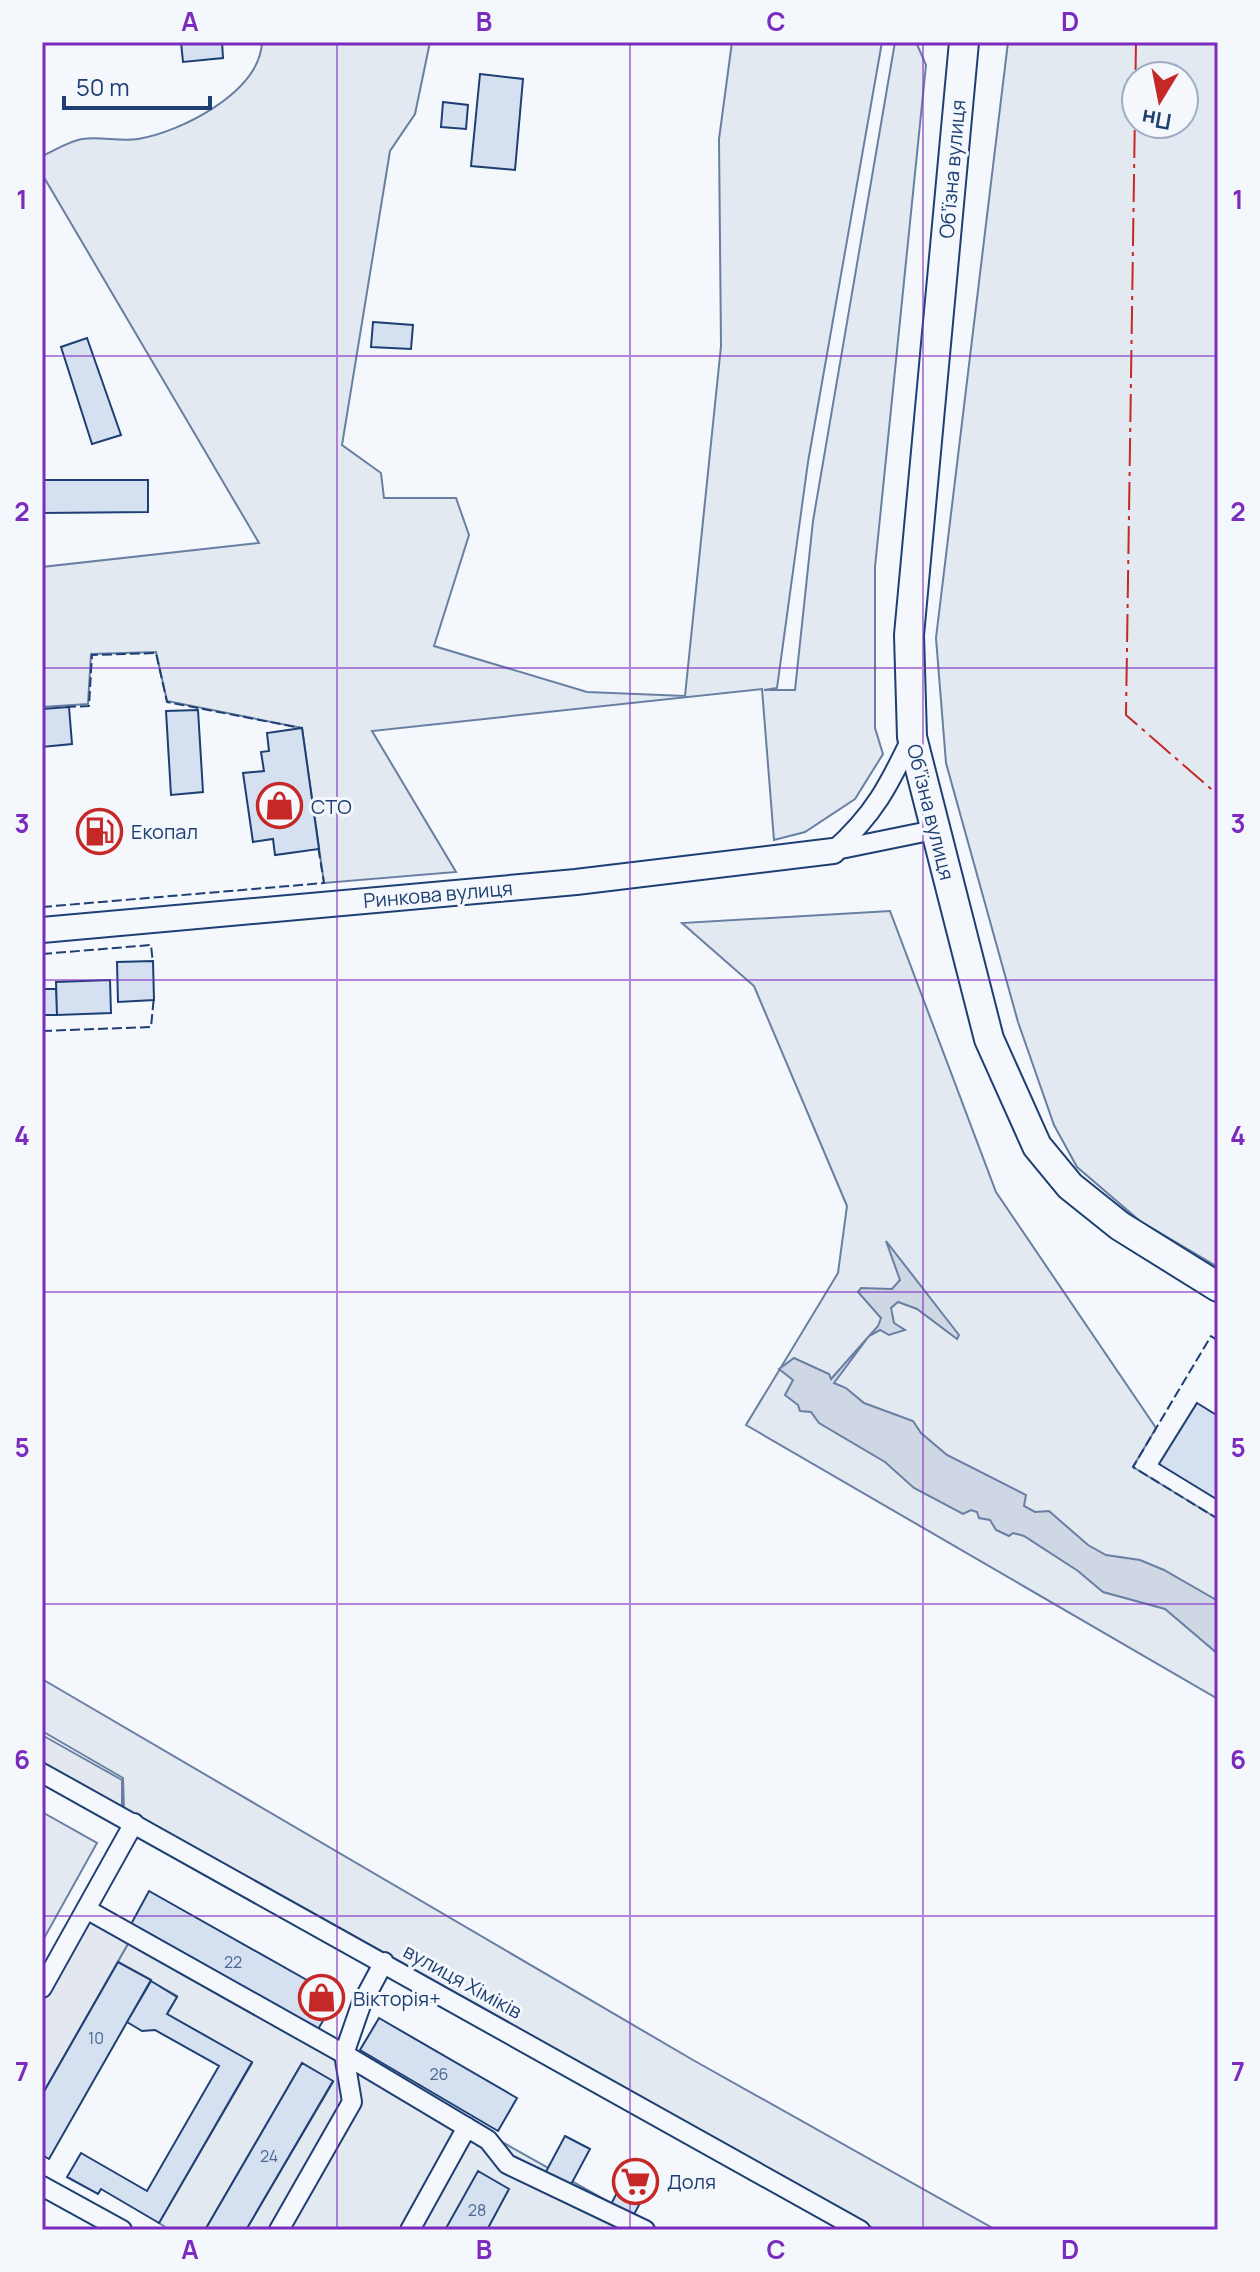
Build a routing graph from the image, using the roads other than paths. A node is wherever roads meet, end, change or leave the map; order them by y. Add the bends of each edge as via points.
1 (964, 42) edge
2 (912, 737) junction
3 (934, 830) junction
4 (833, 851) junction
5 (42, 930) edge
6 (1218, 1287) edge
7 (42, 1773) edge
8 (134, 1823) junction
9 (86, 1909) junction
10 (384, 1962) junction
11 (42, 1988) edge
12 (344, 2054) junction
13 (467, 2127) junction
14 (42, 2186) edge
15 (122, 2230) edge
16 (279, 2230) edge
17 (410, 2230) edge
18 (645, 2230) edge
19 (860, 2230) edge

1 - 2 main road, Обʼїзна вулиця via 909,635
2 - 3 main road, Обʼїзна вулиця
2 - 4 street via 879,805
3 - 4 street, Ринкова вулиця
3 - 6 main road, Обʼїзна вулиця via 989,1039 1037,1146 1070,1186 1120,1226
4 - 5 main road, Ринкова вулиця via 576,882
7 - 8 street, вулиця Хіміків
8 - 9 street
8 - 10 street, вулиця Хіміків
9 - 11 street
9 - 12 street
10 - 12 street
10 - 19 street, вулиця Хіміків
12 - 13 street
12 - 16 street via 352,2102
13 - 17 street
13 - 18 street via 488,2140 507,2164
14 - 15 street

